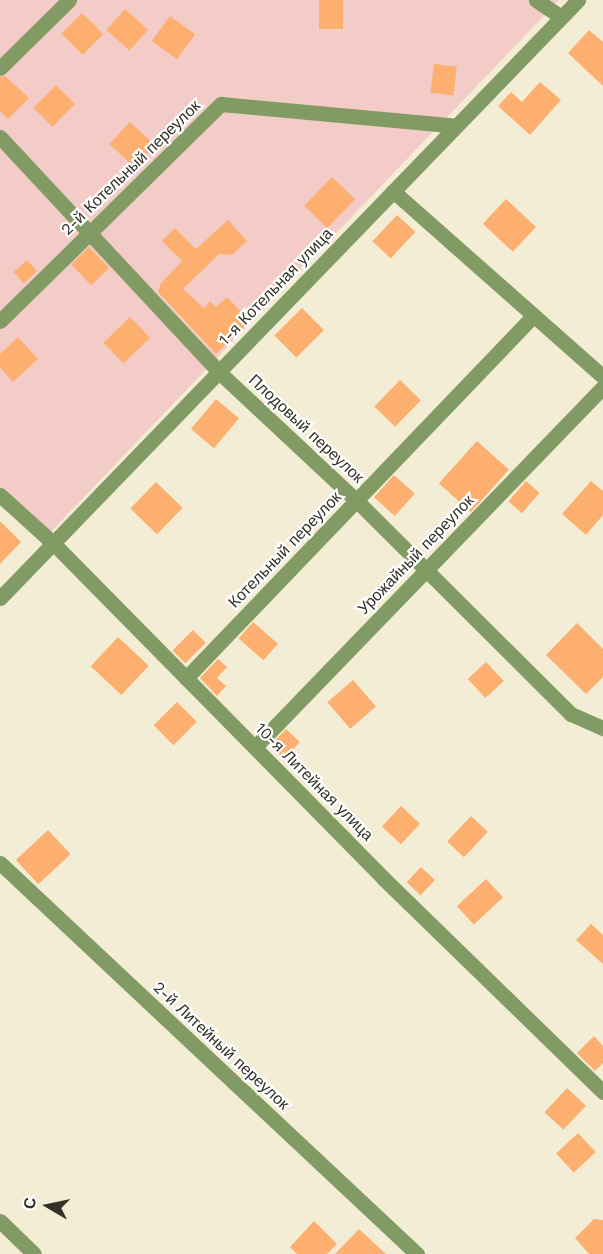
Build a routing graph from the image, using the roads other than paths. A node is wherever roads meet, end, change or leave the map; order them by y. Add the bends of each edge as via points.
1 (69, 0) edge
2 (536, 0) edge
3 (578, 0) edge
4 (561, 17) junction
5 (0, 68) edge
6 (456, 126) junction
7 (0, 137) edge
8 (393, 191) junction
9 (90, 233) junction
10 (532, 316) junction
11 (0, 321) edge
12 (219, 372) junction
13 (603, 376) edge
14 (603, 387) edge
15 (0, 495) edge
16 (357, 501) junction
17 (53, 543) junction
18 (427, 570) junction
19 (0, 598) edge
20 (186, 678) junction
21 (603, 728) edge
22 (255, 747) junction
23 (0, 863) edge
24 (603, 1092) edge
25 (0, 1221) edge
26 (34, 1254) edge
27 (417, 1254) edge

1 - 5 street
2 - 4 street
3 - 4 street, 1-я Котельная улица
4 - 6 street, 1-я Котельная улица
6 - 8 street, 1-я Котельная улица
6 - 9 street, 2-й Котельный переулок via 221,104
7 - 9 street, Плодовый переулок
8 - 10 street
8 - 12 street, 1-я Котельная улица
9 - 11 street, 2-й Котельный переулок
9 - 12 street, Плодовый переулок
10 - 13 street
10 - 16 street, Котельный переулок
12 - 16 street, Плодовый переулок
12 - 17 street, 1-я Котельная улица
14 - 18 street, Урожайный переулок
15 - 17 street, 10-я Литейная улица
16 - 18 street, Плодовый переулок
16 - 20 street, Котельный переулок
17 - 19 street, 1-я Котельная улица
17 - 20 street, 10-я Литейная улица
18 - 21 street, Плодовый переулок via 571,714
18 - 22 street, Урожайный переулок
20 - 22 street, 10-я Литейная улица
22 - 24 street, 10-я Литейная улица
23 - 27 street, 2-й Литейный переулок
25 - 26 street

